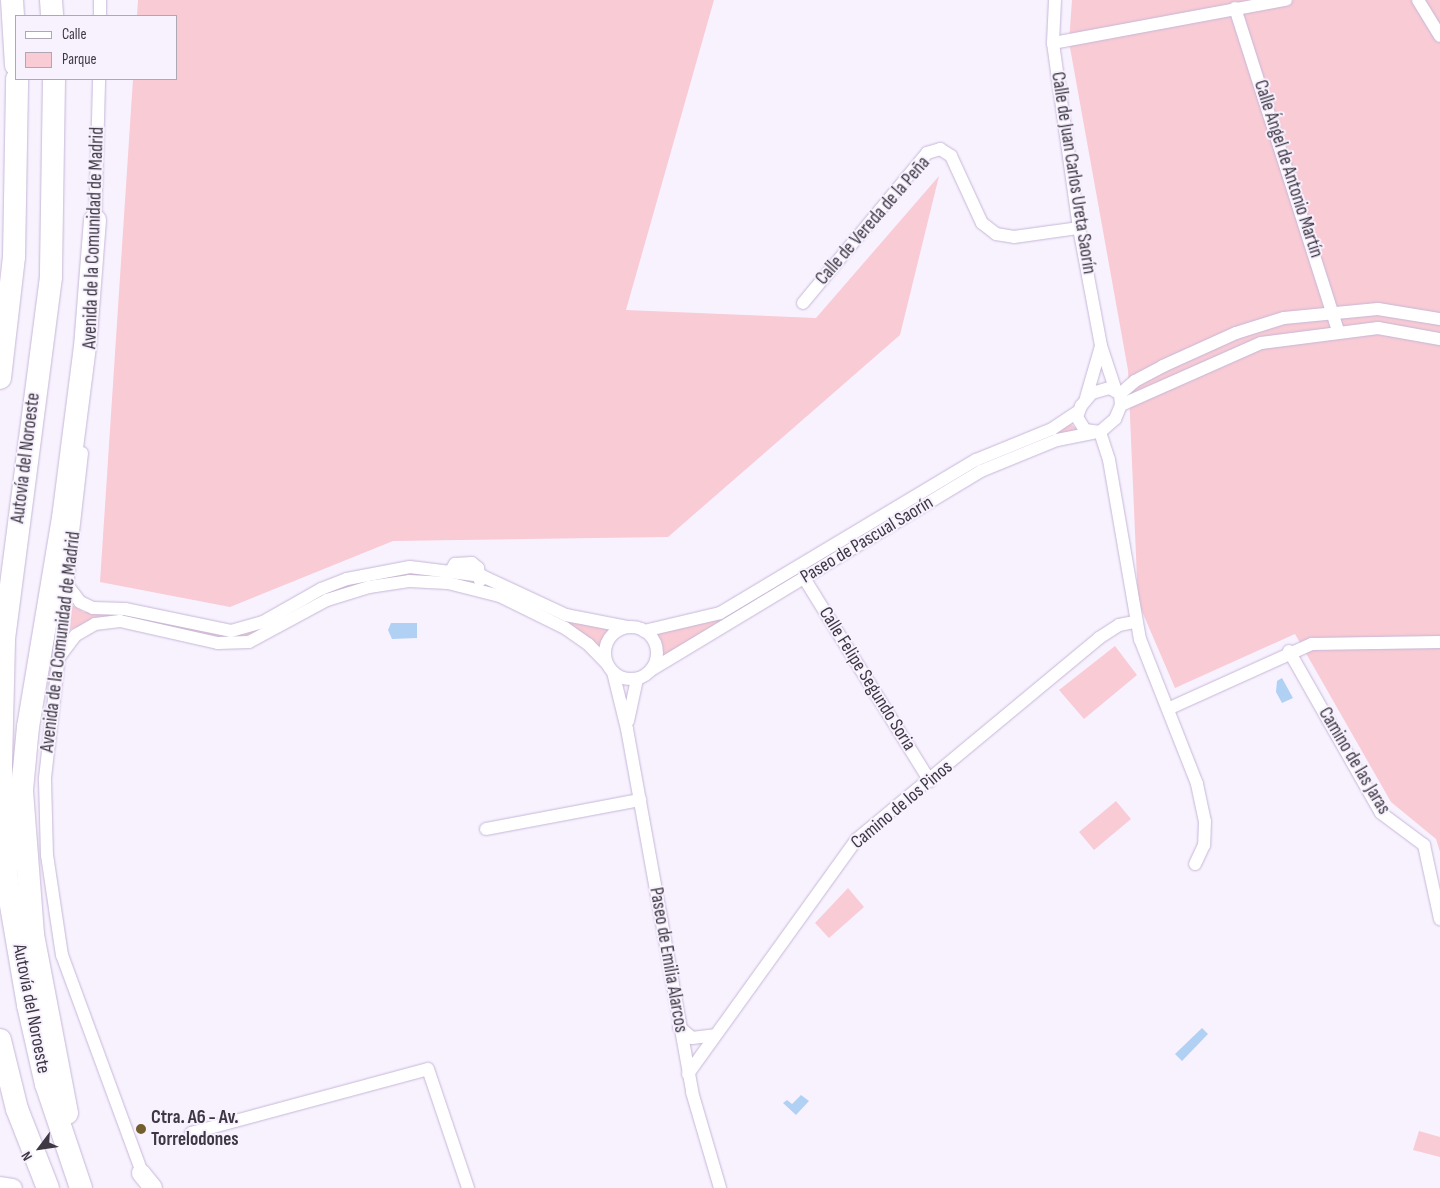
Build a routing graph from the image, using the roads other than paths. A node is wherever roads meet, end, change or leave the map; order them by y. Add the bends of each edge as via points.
1 (12, 0) edge
2 (51, 0) edge
3 (100, 0) edge
4 (1055, 0) edge
5 (1286, 0) edge
6 (1418, 0) edge
7 (1235, 8) junction
8 (52, 15) edge
9 (100, 15) edge
10 (1440, 36) edge
11 (1053, 43) junction
12 (15, 49) edge
13 (17, 80) edge
14 (54, 80) edge
15 (99, 80) edge
16 (95, 220) junction
17 (1079, 228) junction
18 (802, 303) dead end
19 (1335, 313) junction
20 (1440, 319) edge
21 (1338, 331) junction
22 (1440, 339) edge
23 (1101, 346) junction
24 (0, 378) edge
25 (1119, 397) junction
26 (1086, 398) junction
27 (1078, 411) junction
28 (1097, 432) junction
29 (449, 570) junction
30 (804, 578) junction
31 (480, 583) junction
32 (448, 584) junction
33 (68, 586) junction
34 (1135, 622) junction
35 (627, 627) junction
36 (644, 631) junction
37 (1440, 642) edge
38 (1289, 651) junction
39 (60, 656) junction
40 (610, 668) junction
41 (651, 670) junction
42 (637, 679) junction
43 (1170, 708) junction
44 (627, 729) junction
45 (930, 781) junction
46 (640, 800) junction
47 (486, 829) dead end
48 (1195, 864) dead end
49 (1440, 919) edge
50 (679, 1027) junction
51 (715, 1035) junction
52 (0, 1040) edge
53 (688, 1074) junction
54 (191, 1133) dead end
55 (78, 1180) edge
56 (145, 1181) edge
57 (0, 1186) edge
58 (13, 1188) edge
59 (48, 1188) edge
60 (153, 1188) edge
61 (468, 1188) edge
62 (720, 1188) edge

1 - 12 highway
2 - 8 highway
3 - 9 street
4 - 11 street, Calle de Juan Carlos Ureta Saorín
5 - 7 street
6 - 10 street
7 - 11 street
7 - 19 street, Calle Ángel de Antonio Martín
11 - 17 street, Calle de Juan Carlos Ureta Saorín
13 - 24 highway, Autovía del Noroeste via 14,257
14 - 55 highway, Autovía del Noroeste via 51,277 4,641 1,766 7,882 28,1005 46,1084
15 - 16 street, Avenida de la Comunidad de Madrid
16 - 33 street, Avenida de la Comunidad de Madrid via 90,362
16 - 55 highway via 64,509 28,726 22,790 33,934
17 - 18 street, Calle de Vereda de la Peña via 1014,237 996,234 982,223 952,156 940,149 927,153
17 - 23 street, Calle de Juan Carlos Ureta Saorín
19 - 20 street via 1378,309
19 - 21 street, Calle Ángel de Antonio Martín
19 - 25 street via 1284,318 1236,333 1135,381
21 - 22 street via 1378,328
21 - 25 street via 1261,343
23 - 25 street, Calle de Juan Carlos Ureta Saorín
23 - 26 street, Calle de Juan Carlos Ureta Saorín
25 - 26 street via 1102,389
25 - 28 street via 1115,420
26 - 27 street
27 - 28 street via 1080,425
27 - 36 street, Paseo de Pascual Saorín via 1052,429 976,460 720,612
28 - 30 street, Paseo de Pascual Saorín via 1057,440 981,471
28 - 34 street via 1109,460
29 - 31 street
29 - 32 street
29 - 33 street via 410,567 367,573 321,589 263,622 231,631 125,609 93,608 80,602
30 - 41 street, Paseo de Pascual Saorín
30 - 45 street, Calle Felipe Segundo Soria
31 - 32 street
31 - 35 street via 566,615
31 - 40 street via 565,628 588,644
32 - 39 street via 410,581 352,591 328,600 268,635 233,644 120,622 94,624 76,635
33 - 39 street, Avenida de la Comunidad de Madrid
34 - 43 street
34 - 45 street, Camino de los Pinos via 1119,625 1099,638
35 - 36 street
35 - 40 street via 608,640
36 - 41 street via 651,637 657,653
37 - 38 street via 1365,640 1312,644
38 - 43 street
38 - 49 street, Camino de las Jaras via 1381,814 1424,846
39 - 56 street, Avenida de la Comunidad de Madrid via 45,780 52,907 74,991
40 - 42 street
40 - 44 street, Paseo de Emilia Alarcos
41 - 42 street
42 - 44 street, Paseo de Emilia Alarcos
43 - 48 street via 1197,784 1205,821 1204,845
44 - 46 street, Paseo de Emilia Alarcos
45 - 51 street, Camino de los Pinos via 857,839
46 - 47 street
46 - 50 street, Paseo de Emilia Alarcos
50 - 51 street via 692,1038
50 - 53 street, Paseo de Emilia Alarcos
51 - 53 street, Camino de los Pinos
52 - 59 highway, Autovía del Noroeste via 17,1109
53 - 62 street, Paseo de Emilia Alarcos
54 - 61 street via 428,1069
56 - 60 main road
57 - 58 main road

